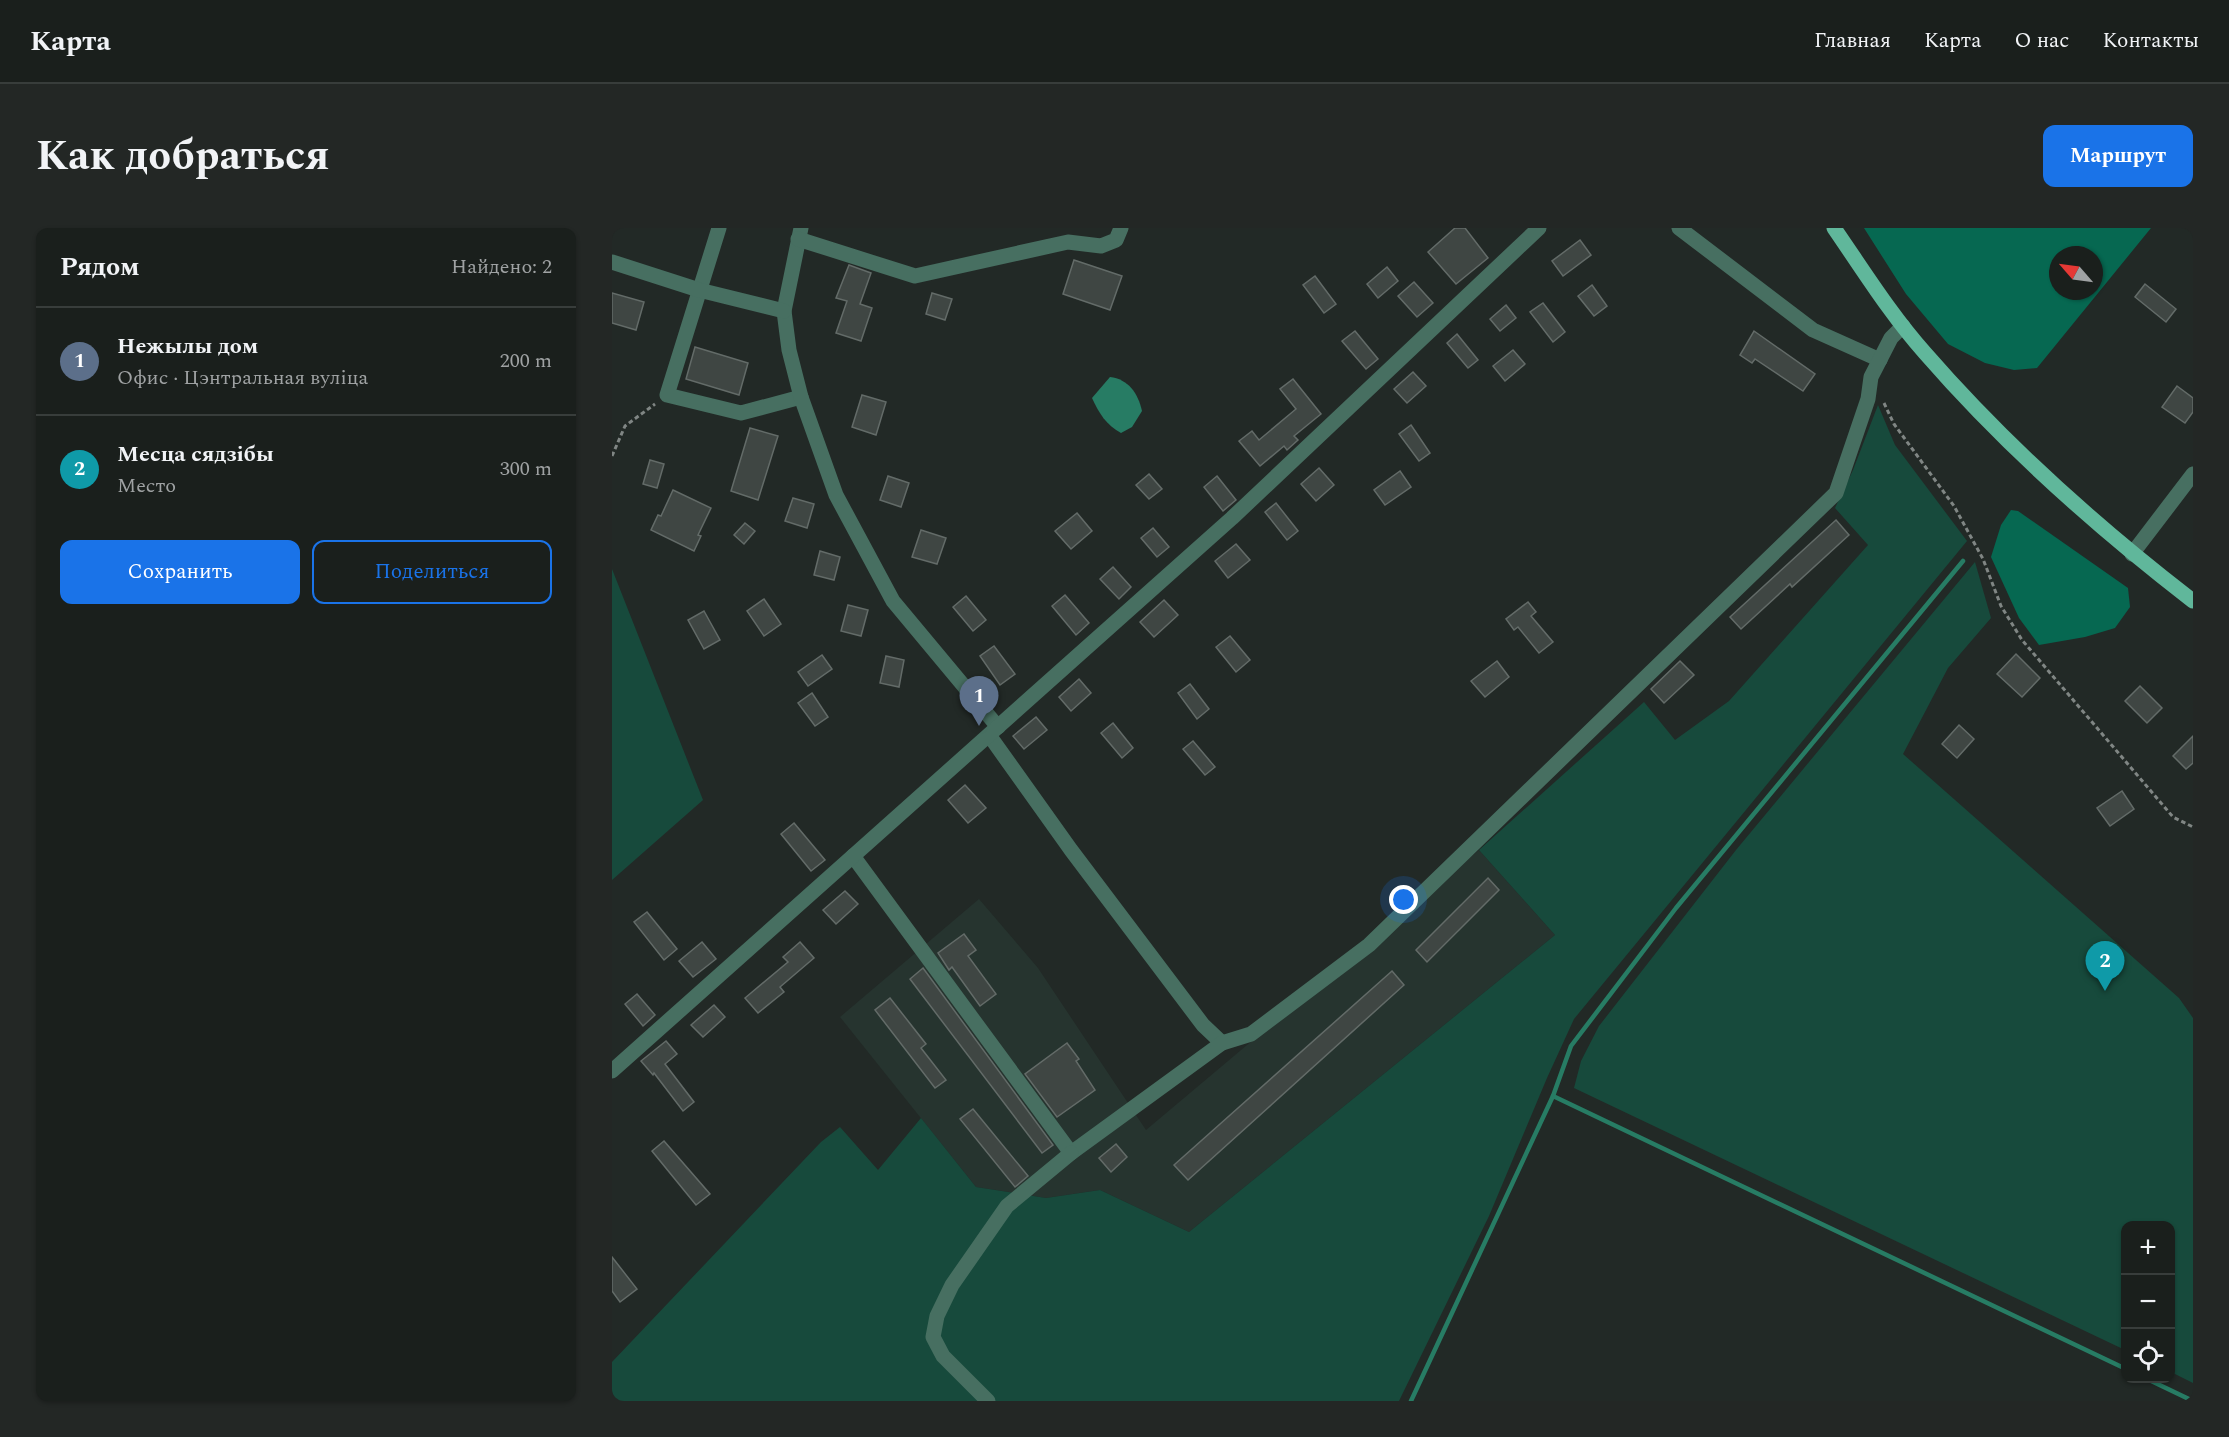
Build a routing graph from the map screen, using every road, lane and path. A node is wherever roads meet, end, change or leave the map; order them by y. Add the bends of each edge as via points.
1 (719, 228) edge
2 (1121, 228) edge
3 (1539, 228) edge
4 (1679, 228) edge
5 (1834, 228) edge
6 (799, 234) edge
7 (612, 262) edge
8 (699, 290) junction
9 (784, 311) junction
10 (1903, 326) junction
11 (1880, 360) junction
12 (1870, 377) junction
13 (667, 395) junction
14 (801, 397) junction
15 (612, 456) edge
16 (2193, 474) edge
17 (2132, 554) junction
18 (2193, 601) edge
19 (993, 731) junction
20 (2193, 827) edge
21 (853, 856) junction
22 (1222, 1043) junction
23 (612, 1071) edge
24 (1071, 1153) junction
25 (988, 1401) edge

1 - 8 street
2 - 6 street via 1116,240 1101,246 1068,242 915,276
3 - 19 street via 1232,518
4 - 11 street via 1813,330
5 - 10 main road
6 - 9 street
7 - 8 street
8 - 9 street
8 - 13 street
9 - 14 street
10 - 11 street via 1891,338
10 - 17 main road via 1974,407
11 - 12 street
12 - 20 path via 1894,424 1954,506 1983,559 2001,606 2022,640 2173,817
12 - 22 street via 1868,399 1836,493 1369,945 1251,1034
13 - 14 street via 741,413
13 - 15 path via 625,426
14 - 19 street via 836,495 893,601
16 - 17 street
17 - 18 main road
19 - 21 street
19 - 22 street via 1071,850 1203,1025
21 - 23 street
21 - 24 street
22 - 24 street
24 - 25 street via 1007,1206 952,1285 937,1316 933,1337 943,1356

